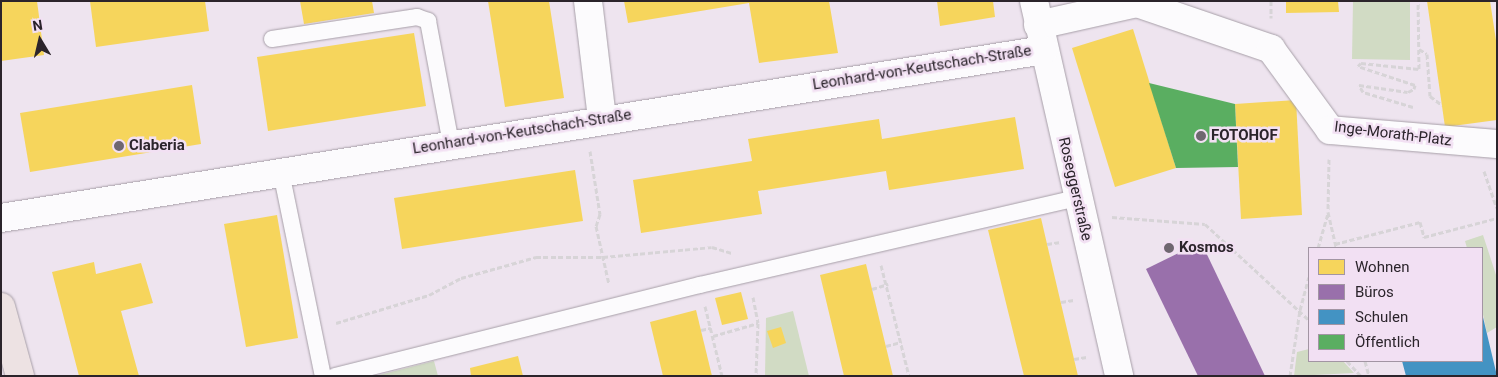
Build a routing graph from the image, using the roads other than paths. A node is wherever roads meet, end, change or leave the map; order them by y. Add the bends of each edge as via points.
1 (588, 1) edge
2 (1038, 25) edge
3 (272, 39) dead end
4 (602, 118) junction
5 (451, 144) junction
6 (1486, 144) edge
7 (281, 172) junction
8 (1077, 198) junction
9 (1, 218) edge
10 (1, 307) edge
11 (20, 376) edge
12 (323, 376) edge
13 (335, 376) edge
14 (1119, 376) edge

1 - 4 street
2 - 4 street, Leonhard-von-Keutschach-Straße
2 - 6 street, Inge-Morath-Platz via 1137,4 1271,49 1330,130
2 - 8 street, Roseggerstraße
3 - 5 lane via 417,18 428,21
4 - 5 street, Leonhard-von-Keutschach-Straße
5 - 7 street, Leonhard-von-Keutschach-Straße
7 - 9 street, Leonhard-von-Keutschach-Straße
7 - 12 lane
8 - 13 lane via 700,285
8 - 14 street, Roseggerstraße
10 - 11 main road

